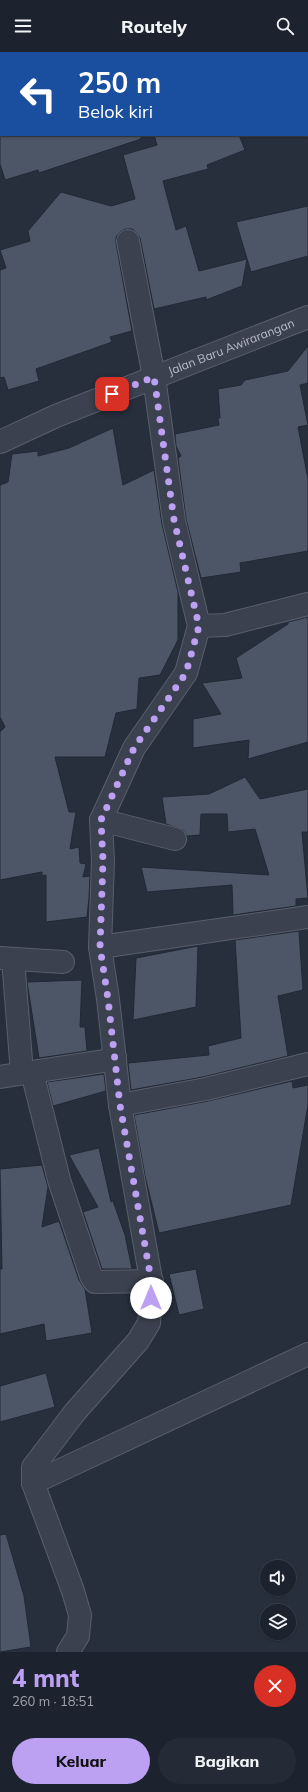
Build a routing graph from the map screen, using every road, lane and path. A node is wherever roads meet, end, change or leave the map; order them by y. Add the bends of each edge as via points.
1 (128, 241) dead end
2 (308, 317) edge
3 (154, 377) junction
4 (0, 442) edge
5 (308, 604) edge
6 (199, 626) junction
7 (101, 820) junction
8 (175, 839) dead end
9 (308, 916) edge
10 (100, 947) junction
11 (7, 959) edge
12 (63, 962) dead end
13 (115, 1057) junction
14 (308, 1064) edge
15 (27, 1073) junction
16 (0, 1077) edge
17 (120, 1105) junction
18 (152, 1281) junction
19 (308, 1354) edge
20 (33, 1483) junction
21 (68, 1652) edge

1 - 3 street
2 - 3 street, Jalan Baru Awirarangan
3 - 4 street, Jalan Baru Awirarangan via 56,416
3 - 6 street via 174,520
5 - 6 street via 225,625
6 - 7 street via 186,673 134,748
7 - 8 street
7 - 10 street via 103,861
9 - 10 street
10 - 13 street
11 - 12 street
11 - 15 street
13 - 15 street
13 - 17 street
14 - 17 street via 206,1089
15 - 16 street
15 - 18 street via 91,1276 95,1282
17 - 18 street
18 - 20 street via 149,1323 138,1341 75,1412 34,1467
19 - 20 street
20 - 21 street via 80,1615 78,1636

